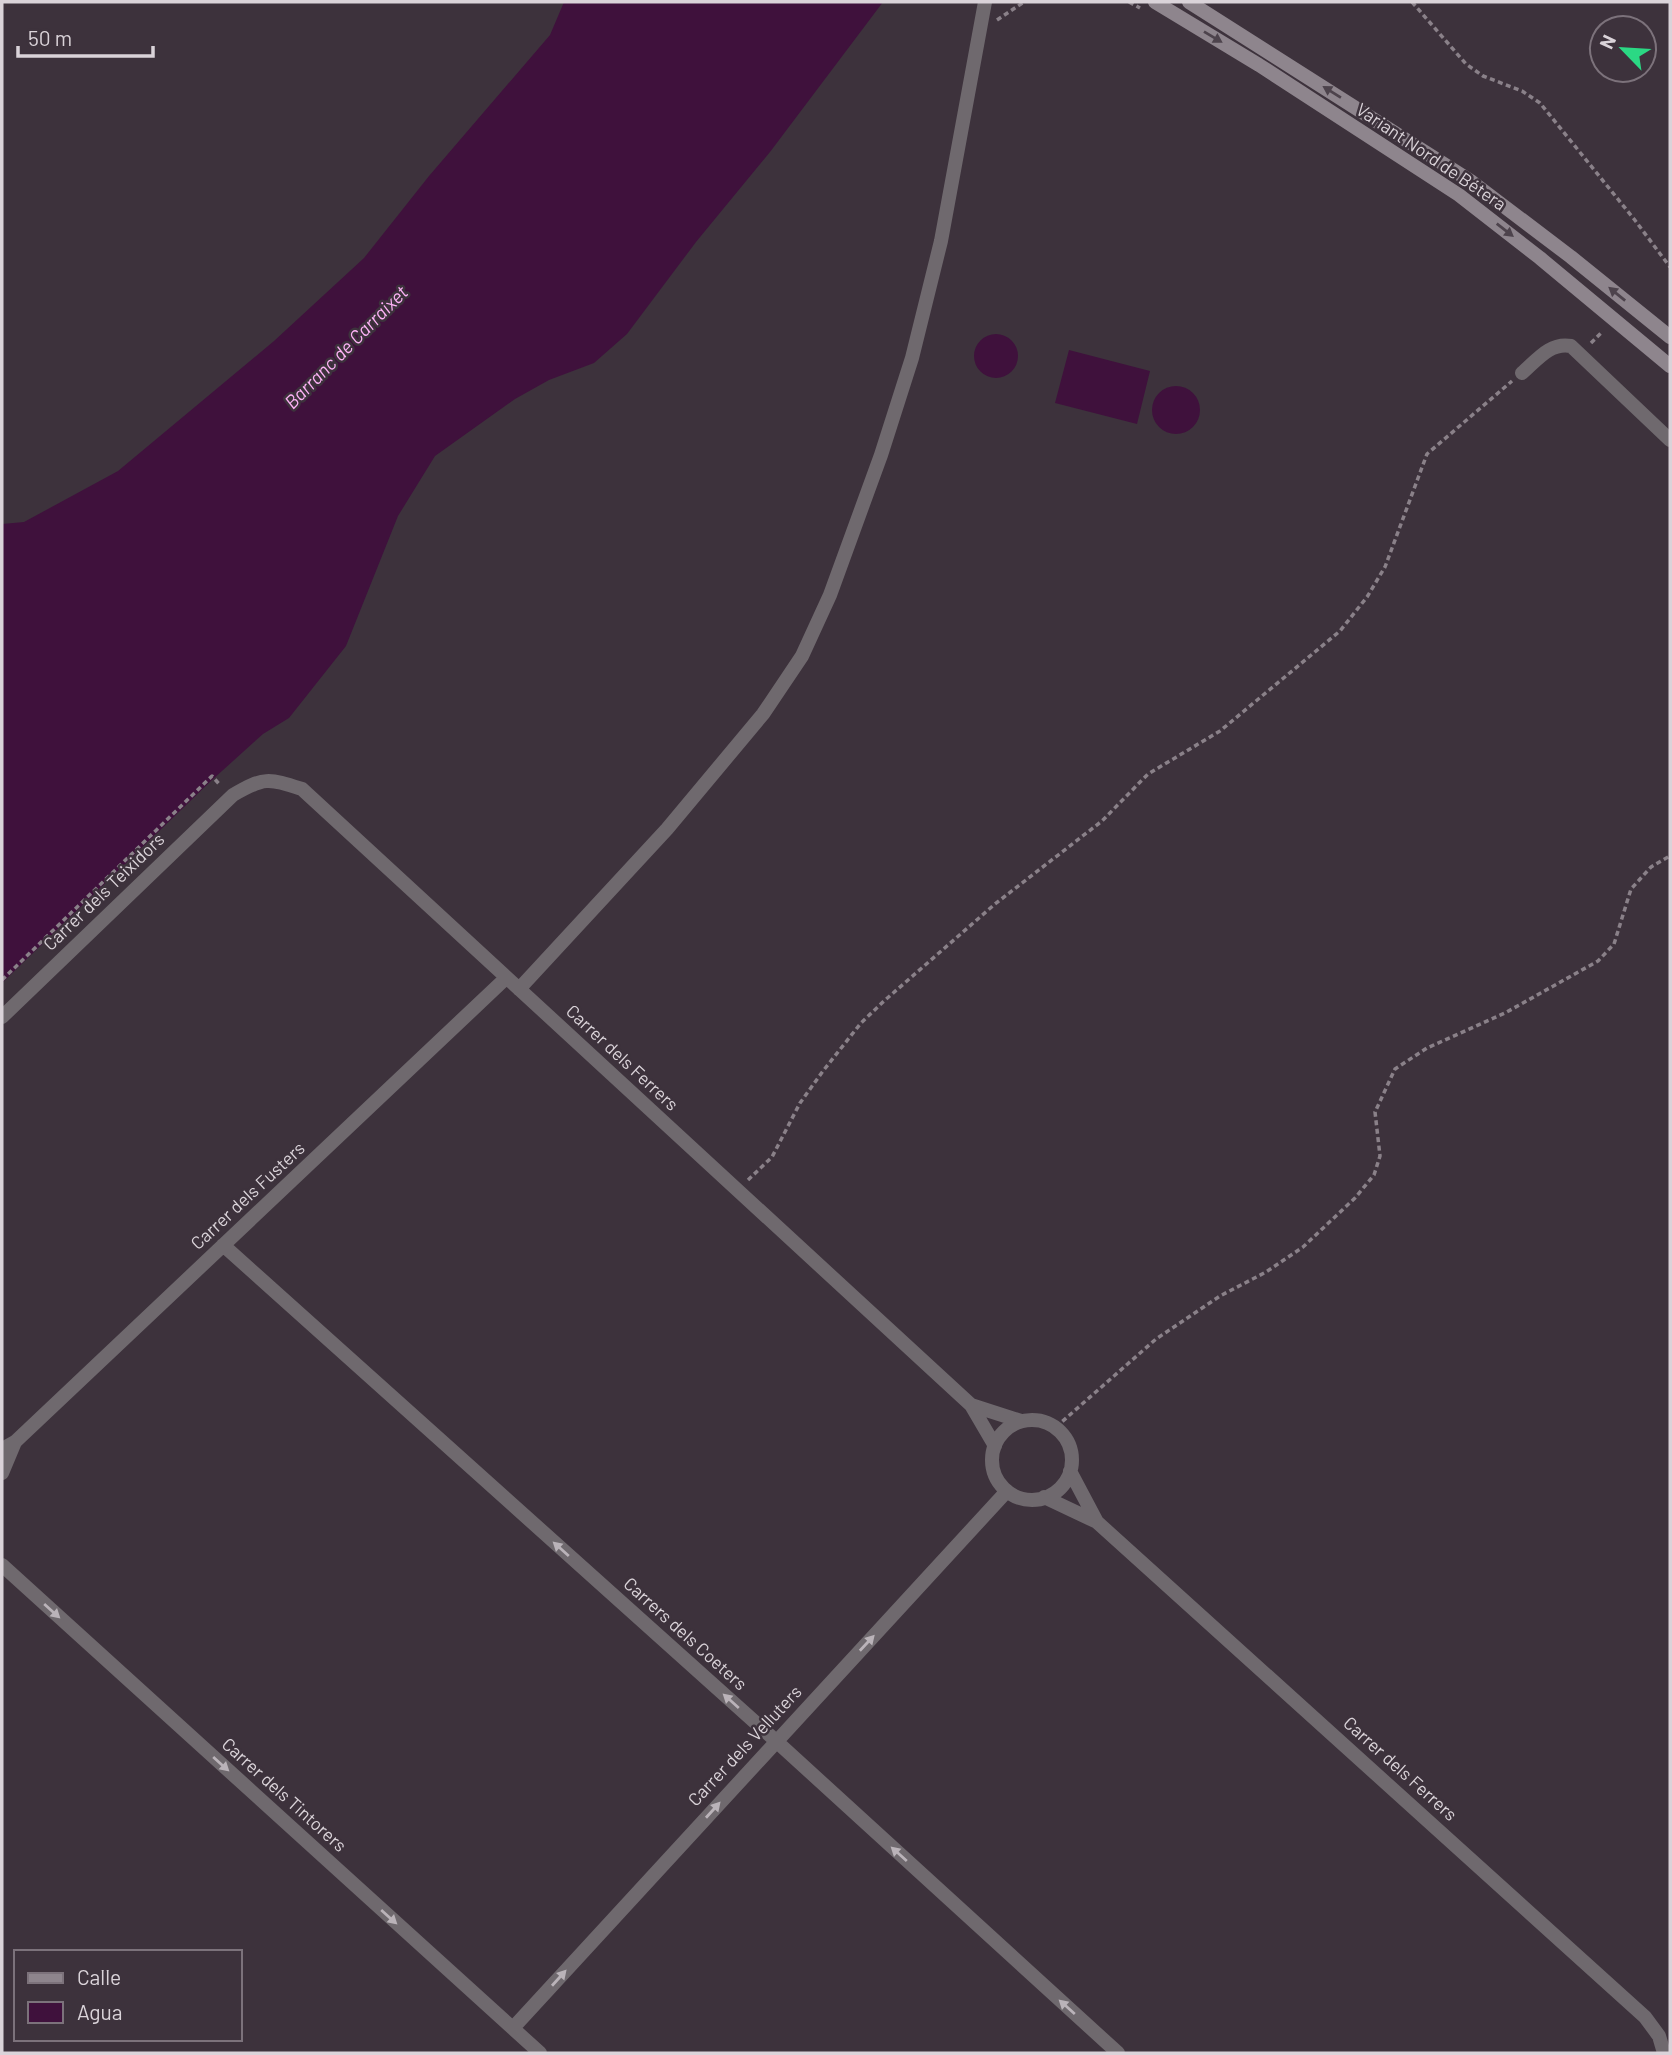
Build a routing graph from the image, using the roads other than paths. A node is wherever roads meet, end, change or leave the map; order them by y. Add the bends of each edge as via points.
1 (985, 2) edge
2 (1155, 2) edge
3 (1189, 2) edge
4 (1670, 337) edge
5 (1670, 366) edge
6 (1522, 373) road end
7 (1670, 440) edge
8 (232, 796) joint
9 (506, 978) junction
10 (519, 989) junction
11 (2, 1017) edge
12 (223, 1245) junction
13 (971, 1405) junction
14 (1021, 1421) junction
15 (8, 1446) edge
16 (995, 1446) junction
17 (1070, 1471) junction
18 (2, 1473) edge
19 (1007, 1491) junction
20 (1044, 1497) junction
21 (1097, 1522) junction
22 (2, 1565) edge
23 (776, 1741) junction
24 (513, 2028) junction
25 (540, 2053) edge
26 (1118, 2053) edge
27 (1664, 2053) edge

1 - 10 street via 942,241 912,358 830,595 802,656 763,714 667,829
2 -> 5 main road, Variant Nord de Bétera via 1459,195
4 -> 3 main road, Variant Nord de Bétera via 1472,182
6 - 7 street via 1552,347 1571,346
8 - 9 street, Carrer dels Ferrers via 258,781 302,789
8 - 11 street, Carrer dels Teixidors
9 - 10 street, Carrer dels Ferrers
9 - 12 street, Carrer dels Fusters
10 - 13 street, Carrer dels Ferrers
12 - 15 street, Carrer dels Fusters
23 -> 12 street, Carrers dels Coeters
13 - 14 street, Carrer dels Ferrers
13 - 16 street, Carrer dels Ferrers
14 - 16 street via 1005,1430
14 - 17 street via 1056,1427 1070,1447
15 - 18 street, Carrer dels Fusters
16 - 19 street via 993,1471
17 - 20 street via 1056,1491
17 - 21 street, Carrer dels Ferrers
19 - 20 street via 1031,1500
23 -> 19 street, Carrer dels Velluters
20 - 21 street, Carrer dels Ferrers
21 - 27 street, Carrer dels Ferrers via 1645,2017 1660,2036
22 -> 24 street, Carrer dels Tintorers
24 -> 23 street, Carrer dels Velluters
26 -> 23 street, Carrers dels Coeters
24 - 25 street, Carrer dels Tintorers

